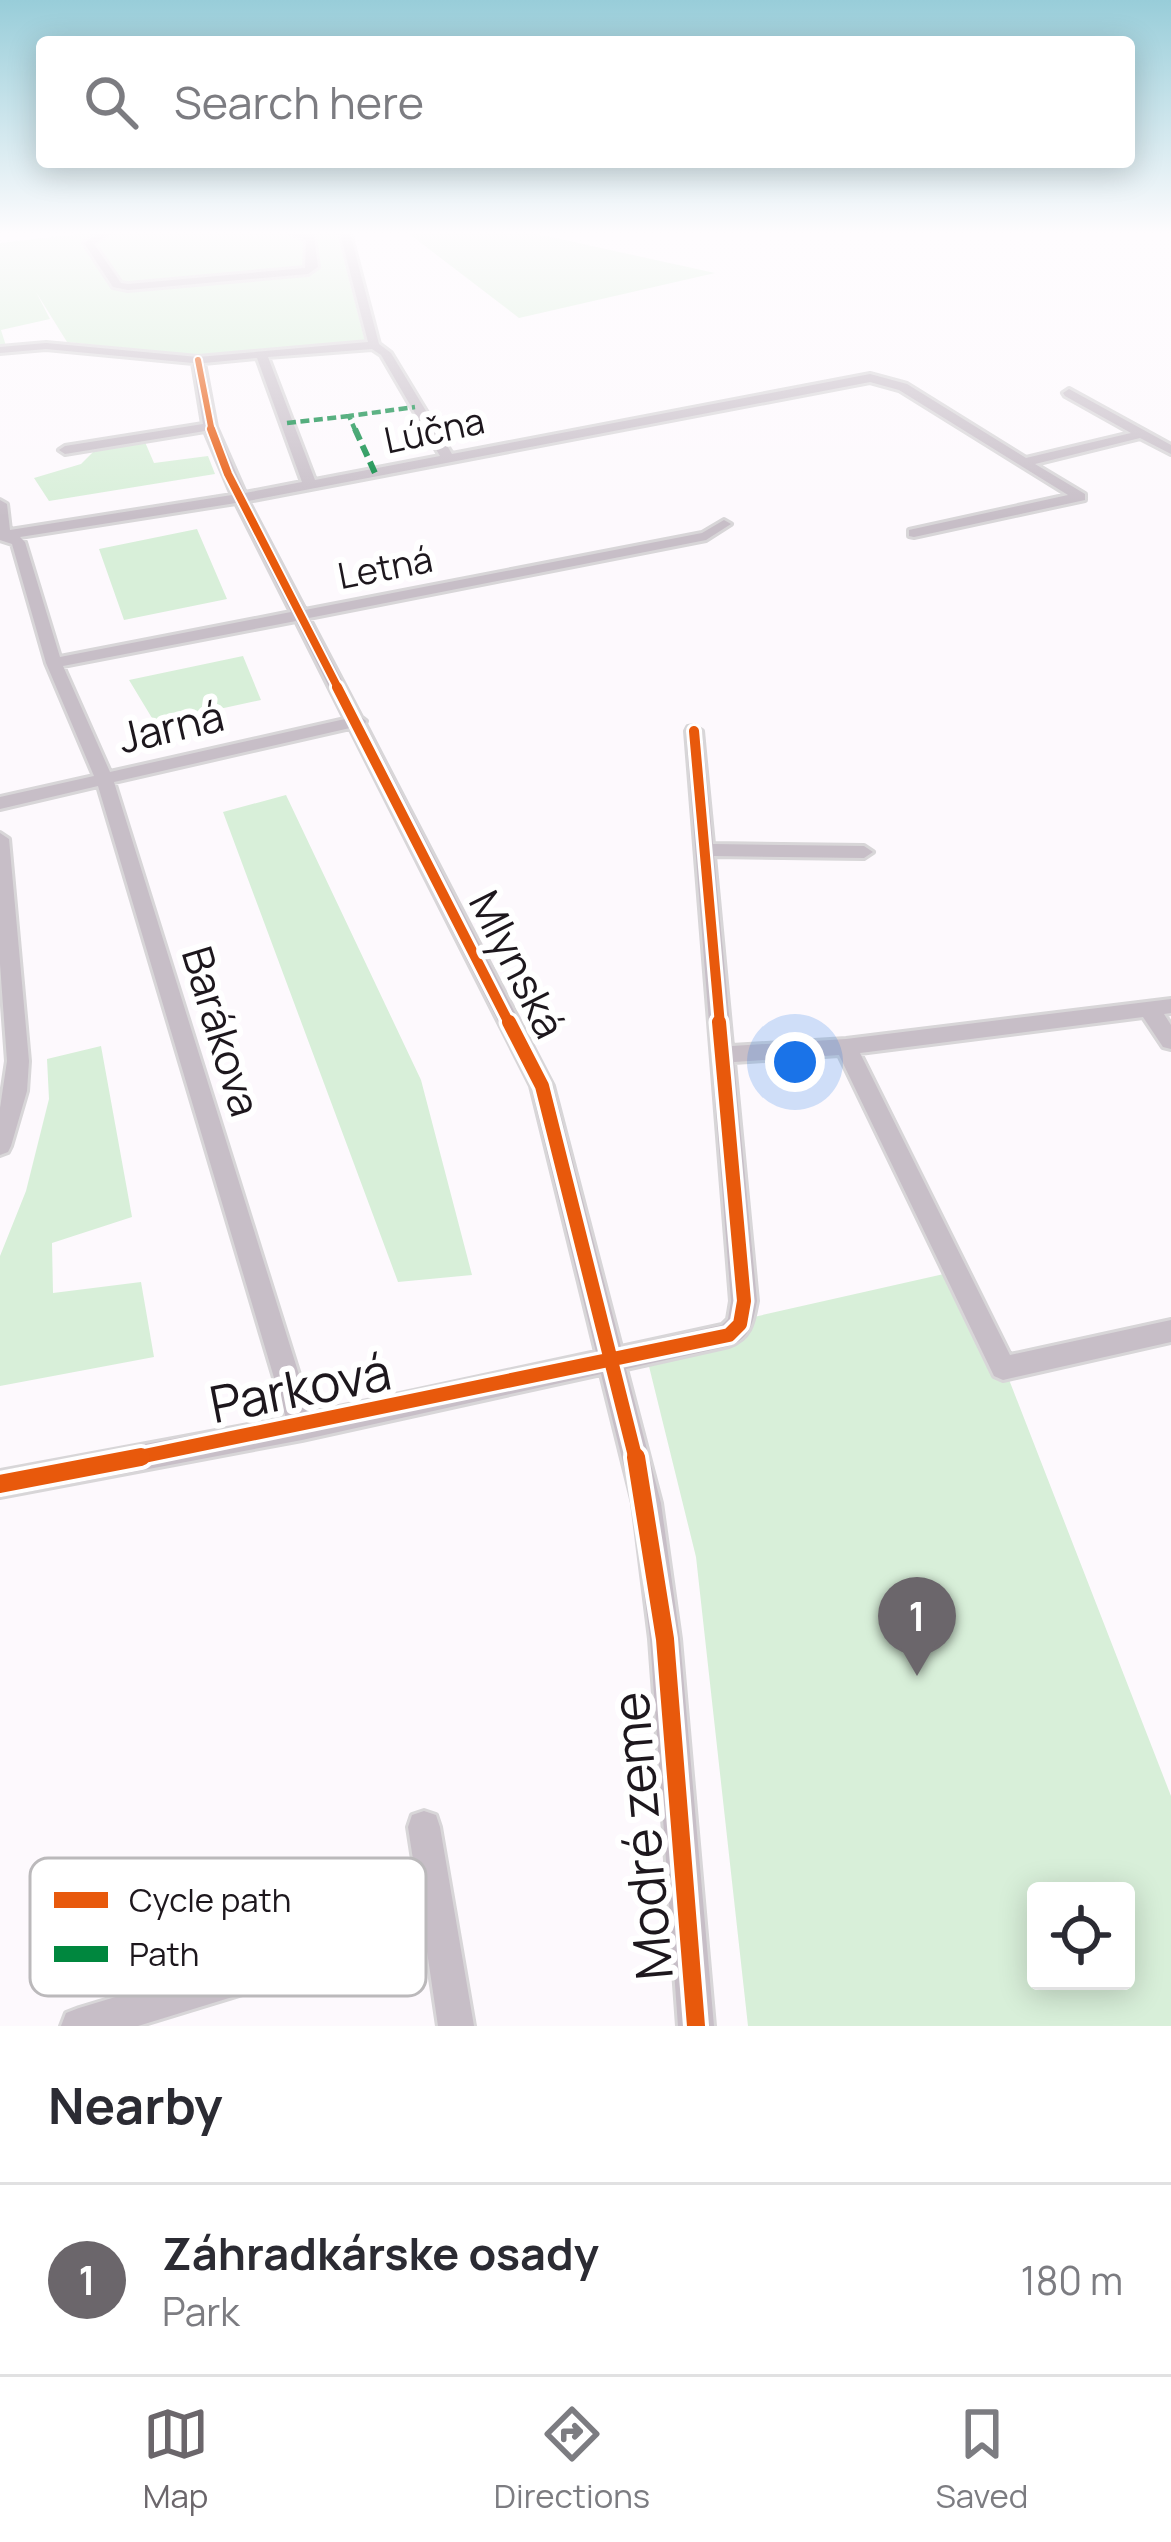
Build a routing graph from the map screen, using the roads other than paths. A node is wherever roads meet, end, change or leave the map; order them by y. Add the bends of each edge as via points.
1 (370, 328) edge
2 (374, 344) junction
3 (0, 350) edge
4 (263, 358) junction
5 (197, 360) junction
6 (1069, 393) dead end
7 (210, 427) junction
8 (1142, 434) junction
9 (65, 449) dead end
10 (1171, 451) edge
11 (447, 457) junction
12 (1026, 462) junction
13 (310, 485) junction
14 (241, 498) junction
15 (0, 504) edge
16 (724, 524) dead end
17 (914, 533) dead end
18 (2, 535) edge
19 (303, 613) junction
20 (54, 663) junction
21 (358, 722) junction
22 (694, 731) dead end
23 (104, 778) junction
24 (0, 802) edge
25 (0, 839) edge
26 (705, 850) junction
27 (864, 852) dead end
28 (1160, 1007) edge
29 (1171, 1041) edge
30 (846, 1047) junction
31 (722, 1055) junction
32 (0, 1146) edge
33 (1171, 1330) edge
34 (614, 1361) junction
35 (302, 1427) junction
36 (0, 1484) edge
37 (664, 1640) joint
38 (424, 1827) dead end
39 (439, 1917) junction
40 (426, 1921) edge
41 (179, 1996) edge
42 (80, 2026) edge
43 (456, 2026) edge
44 (696, 2026) edge

1 - 2 street
2 - 4 street
2 - 11 street
3 - 5 street via 46,346
4 - 5 street
4 - 13 street
5 - 7 street, Mlynská
6 - 8 street
7 - 9 street
7 - 14 street, Mlynská
8 - 10 street
8 - 12 street
11 - 12 street, Lúčna via 880,379
11 - 13 street, Lúčna
12 - 17 street via 1080,497
13 - 14 street, Lúčna
14 - 18 street, Lúčna
14 - 19 street, Mlynská
15 - 18 street
16 - 19 street, Letná via 706,536
18 - 20 street, Barákova via 19,542
19 - 20 street, Letná
19 - 21 street, Mlynská
20 - 23 street, Barákova
21 - 23 street, Jarná
21 - 34 street, Mlynská via 542,1086
22 - 26 street
23 - 24 street, Jarná
23 - 35 street, Barákova
25 - 32 street via 17,1061
26 - 27 street
26 - 31 street
28 - 29 street
28 - 30 street
30 - 31 street
30 - 33 street via 1003,1368
31 - 34 street, Parková via 740,1324 712,1342
34 - 35 street, Parková
34 - 37 street, Mlynská via 647,1503
35 - 36 street, Parková
37 - 44 street, Modré zeme
38 - 39 street
39 - 40 street
39 - 43 street
41 - 42 street

